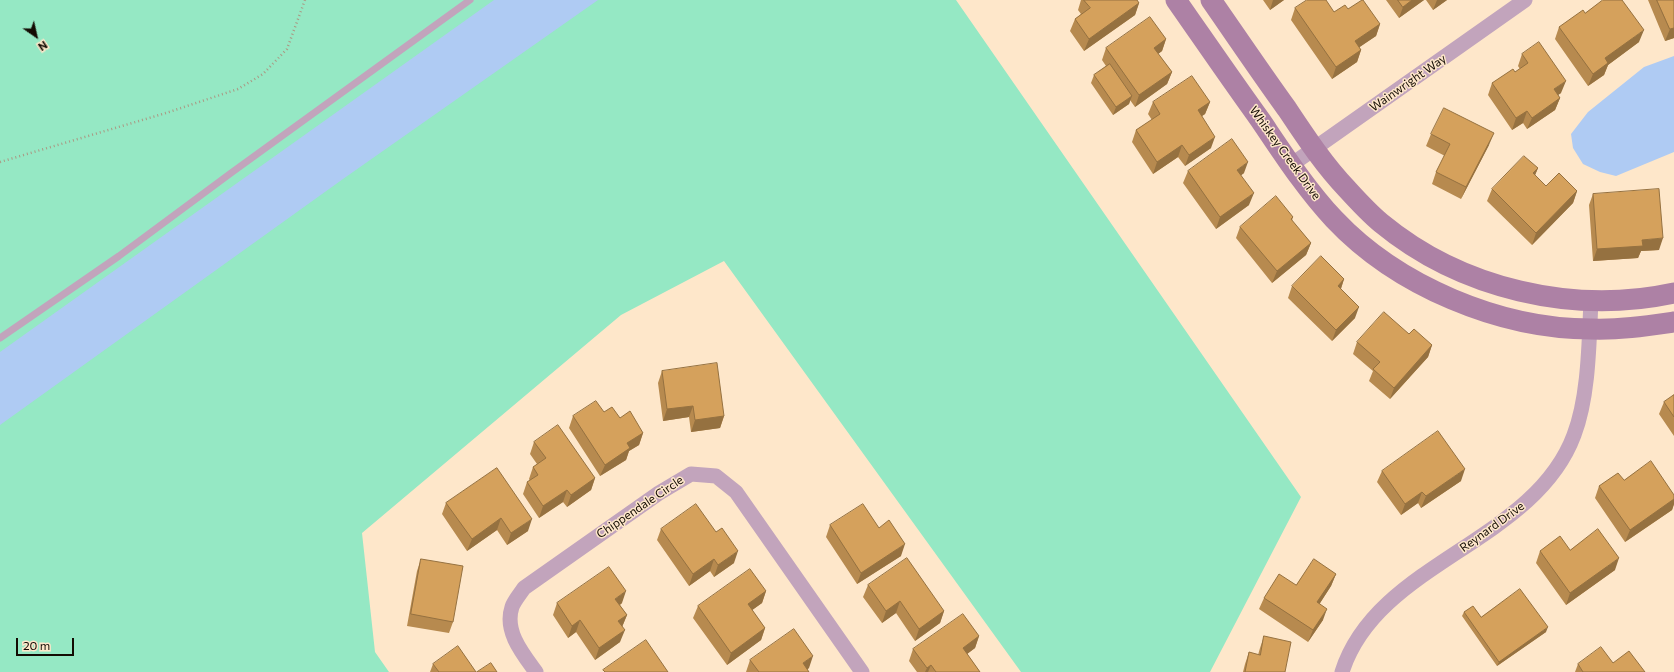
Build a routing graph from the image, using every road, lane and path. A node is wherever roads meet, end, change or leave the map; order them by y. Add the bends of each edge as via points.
1 (305, 0) edge
2 (470, 0) edge
3 (1176, 0) edge
4 (1211, 0) edge
5 (1525, 0) edge
6 (1314, 149) junction
7 (0, 162) edge
8 (1291, 165) junction
9 (1674, 293) edge
10 (1591, 300) junction
11 (1674, 322) edge
12 (1590, 329) junction
13 (0, 338) edge
14 (536, 672) edge
15 (862, 672) edge
16 (1342, 672) edge

1 - 7 path via 287,49 263,74 238,89
2 - 13 lane via 119,256
3 - 8 street, Whiskey Creek Drive
4 - 6 street
5 - 6 street, Wainwright Way
6 - 8 street, Wainwright Way
6 - 10 street via 1346,188 1381,223 1424,252 1477,279 1520,291 1564,299
8 - 12 street, Whiskey Creek Drive via 1335,220 1372,252 1414,280 1482,311 1542,325
9 - 10 street via 1628,300
10 - 12 street, Reynard Drive
11 - 12 street, Whiskey Creek Drive via 1632,328
12 - 16 street, Reynard Drive via 1581,412 1574,435 1548,479 1530,499 1508,517 1414,582 1376,615 1358,639
14 - 15 street, Chippendale Circle via 520,650 511,629 512,607 524,588 659,493 691,474 716,476 736,492

